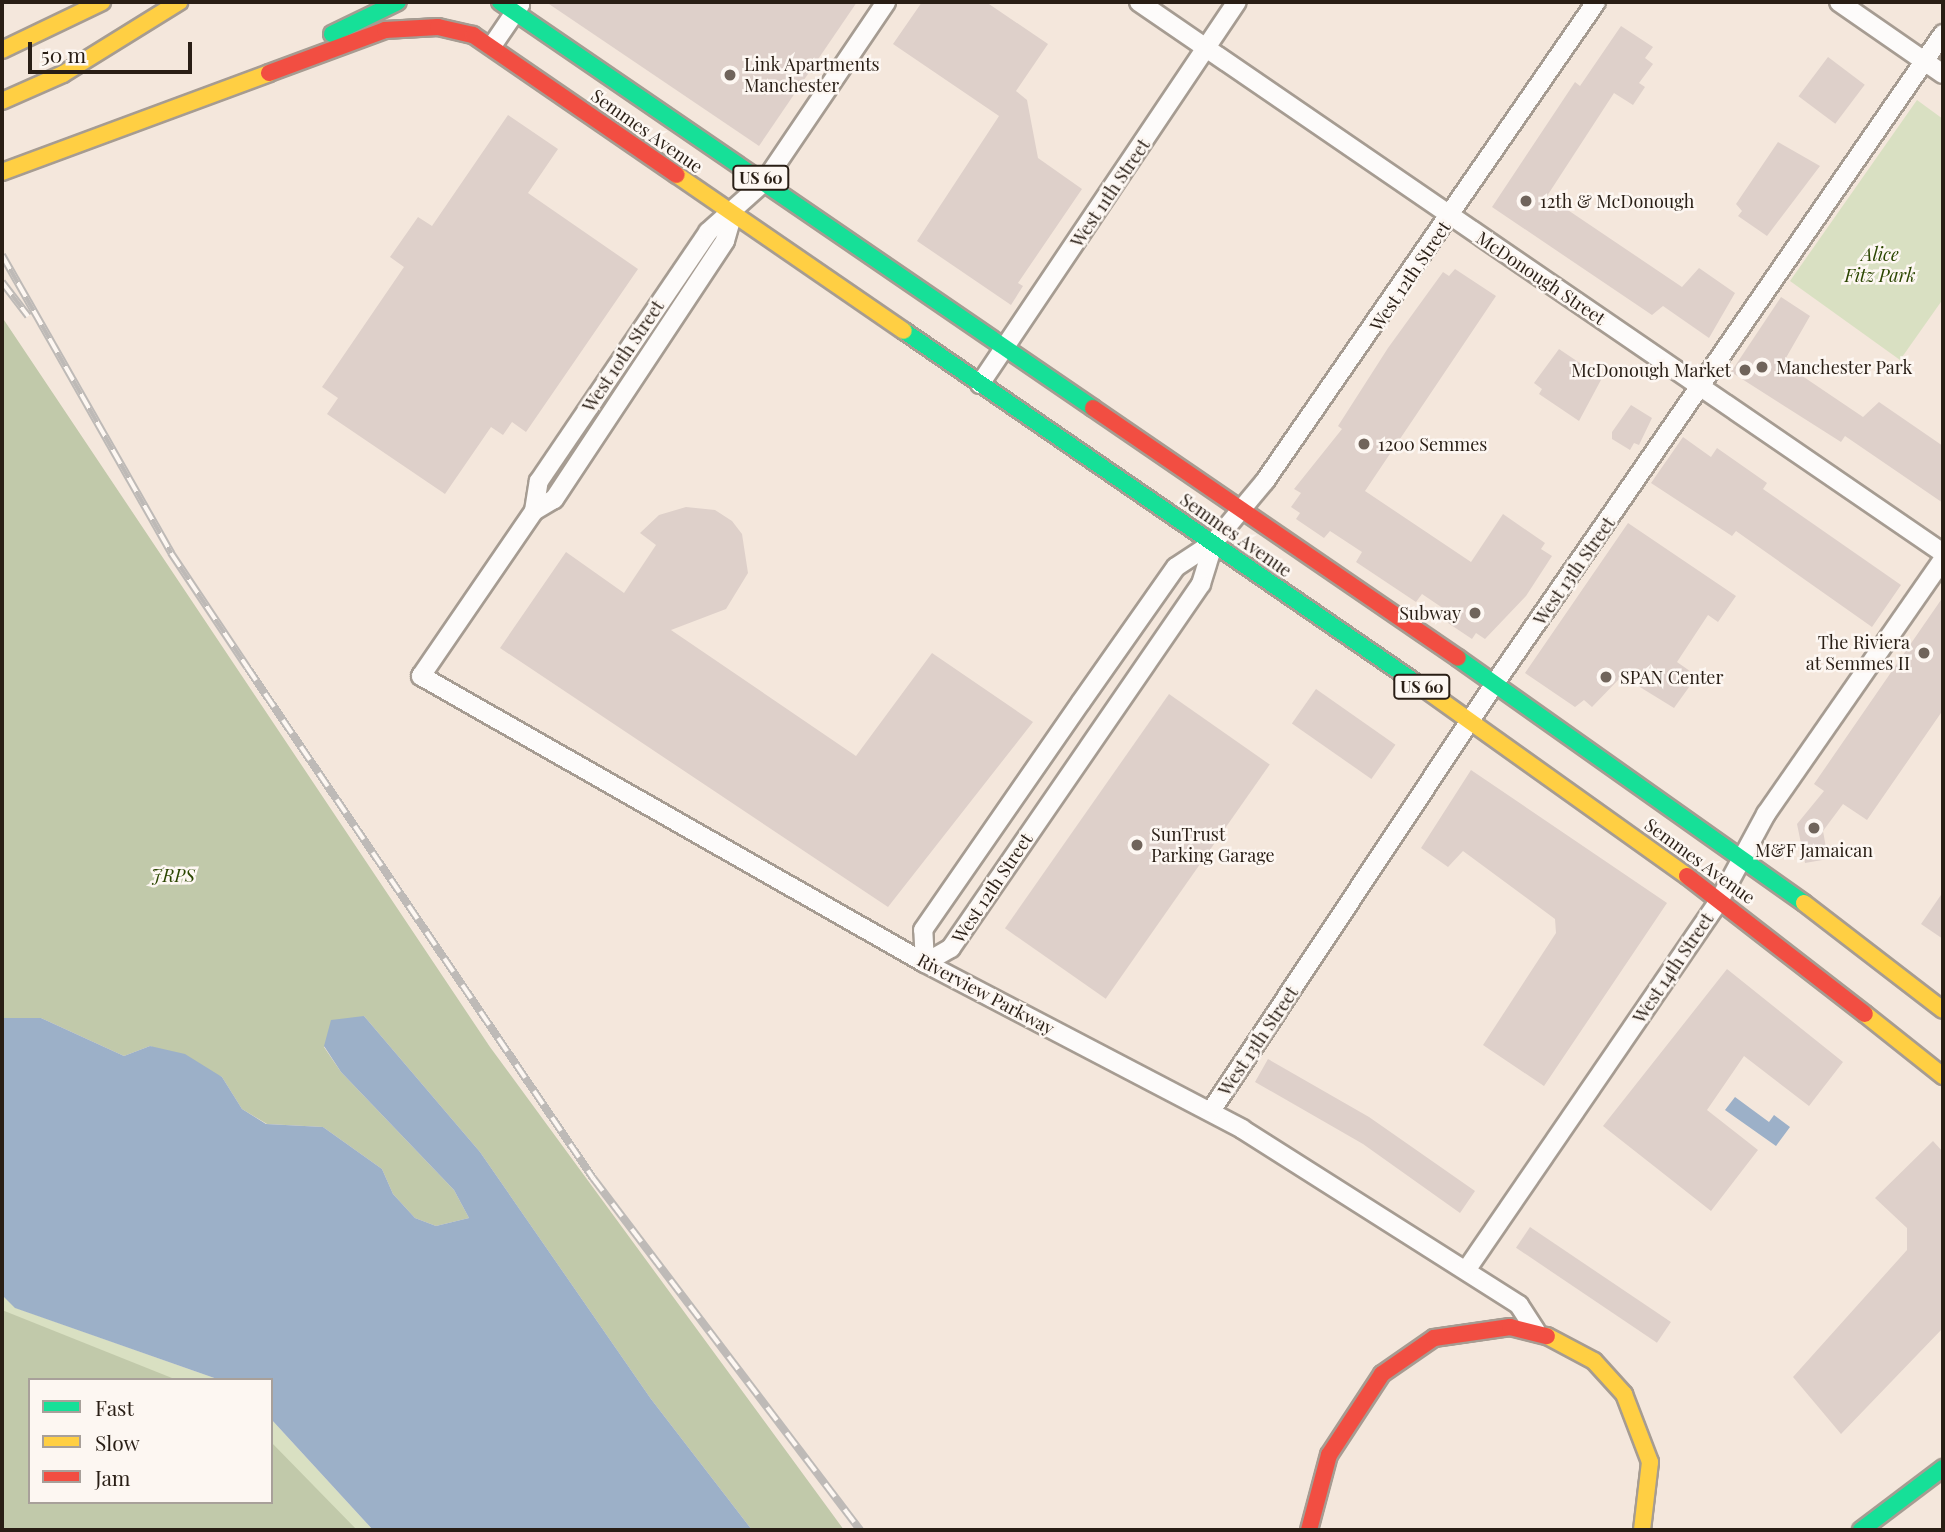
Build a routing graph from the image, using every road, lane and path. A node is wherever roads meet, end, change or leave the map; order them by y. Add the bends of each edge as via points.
1 (102, 2) edge
2 (179, 2) edge
3 (398, 2) edge
4 (500, 2) edge
5 (886, 2) edge
6 (1139, 2) edge
7 (1237, 2) edge
8 (1596, 2) edge
9 (1839, 2) edge
10 (519, 7) edge
11 (1943, 34) edge
12 (492, 46) junction
13 (1206, 48) junction
14 (2, 50) edge
15 (1925, 61) junction
16 (267, 72) junction
17 (1943, 74) edge
18 (2, 101) edge
19 (2, 172) edge
20 (765, 181) junction
21 (733, 213) junction
22 (1451, 216) junction
23 (1003, 349) junction
24 (980, 384) junction
25 (1700, 386) junction
26 (1241, 509) junction
27 (1214, 542) junction
28 (1943, 553) edge
29 (1943, 559) edge
30 (421, 676) joint
31 (1495, 683) junction
32 (1470, 720) junction
33 (1740, 854) junction
34 (1720, 899) junction
35 (925, 963) junction
36 (1943, 1010) edge
37 (1943, 1076) edge
38 (1211, 1111) junction
39 (1467, 1269) junction
40 (1535, 1331) junction
41 (1943, 1468) edge
42 (1309, 1530) edge
43 (1642, 1530) edge
44 (1861, 1530) edge

1 - 14 main road
2 - 18 main road via 63,74
3 - 16 main road
4 - 10 main road, Semmes Avenue / US 60
5 - 20 street, West 10th Street
6 - 13 street, McDonough Street
7 - 13 street, West 11th Street
8 - 22 street, West 12th Street
9 - 15 street
10 - 12 street
10 - 20 main road, Semmes Avenue / US 60
11 - 15 street, West 13th Street
12 - 16 main road, US 60 via 459,31 404,27
12 - 21 main road, Semmes Avenue / US 60
13 - 22 street, McDonough Street
13 - 23 street, West 11th Street
15 - 17 street
15 - 25 street, West 13th Street
16 - 19 main road, US 60
20 - 21 street, West 10th Street
20 - 23 main road, Semmes Avenue / US 60
21 - 24 main road, Semmes Avenue / US 60
21 - 30 street, West 10th Street via 708,232 539,481 534,511
22 - 25 street, McDonough Street
22 - 26 street, West 12th Street via 1374,331
23 - 24 street, West 11th Street
23 - 26 main road, Semmes Avenue / US 60
24 - 27 main road, Semmes Avenue / US 60
25 - 28 street, McDonough Street
25 - 31 street, West 13th Street
26 - 27 street, West 12th Street
26 - 31 main road, Semmes Avenue / US 60
27 - 32 main road, Semmes Avenue / US 60
27 - 35 street, West 12th Street via 1201,584 951,948
27 - 35 street, West 12th Street via 1176,567 925,926
29 - 33 street, West 14th Street
30 - 35 street, Riverview Parkway
31 - 32 street, West 13th Street
31 - 33 main road, Semmes Avenue / US 60
32 - 34 main road, Semmes Avenue / US 60
32 - 38 street, West 13th Street
33 - 34 street, West 14th Street
33 - 36 main road, Semmes Avenue / US 60
34 - 37 main road, Semmes Avenue / US 60
34 - 39 street, West 14th Street
35 - 38 street, Riverview Parkway
38 - 39 street, Riverview Parkway
39 - 40 street, Riverview Parkway via 1519,1305
40 - 42 main road via 1482,1327 1453,1332 1398,1360 1339,1434 1319,1481
40 - 43 main road via 1594,1361 1635,1412 1650,1462
41 - 44 main road

